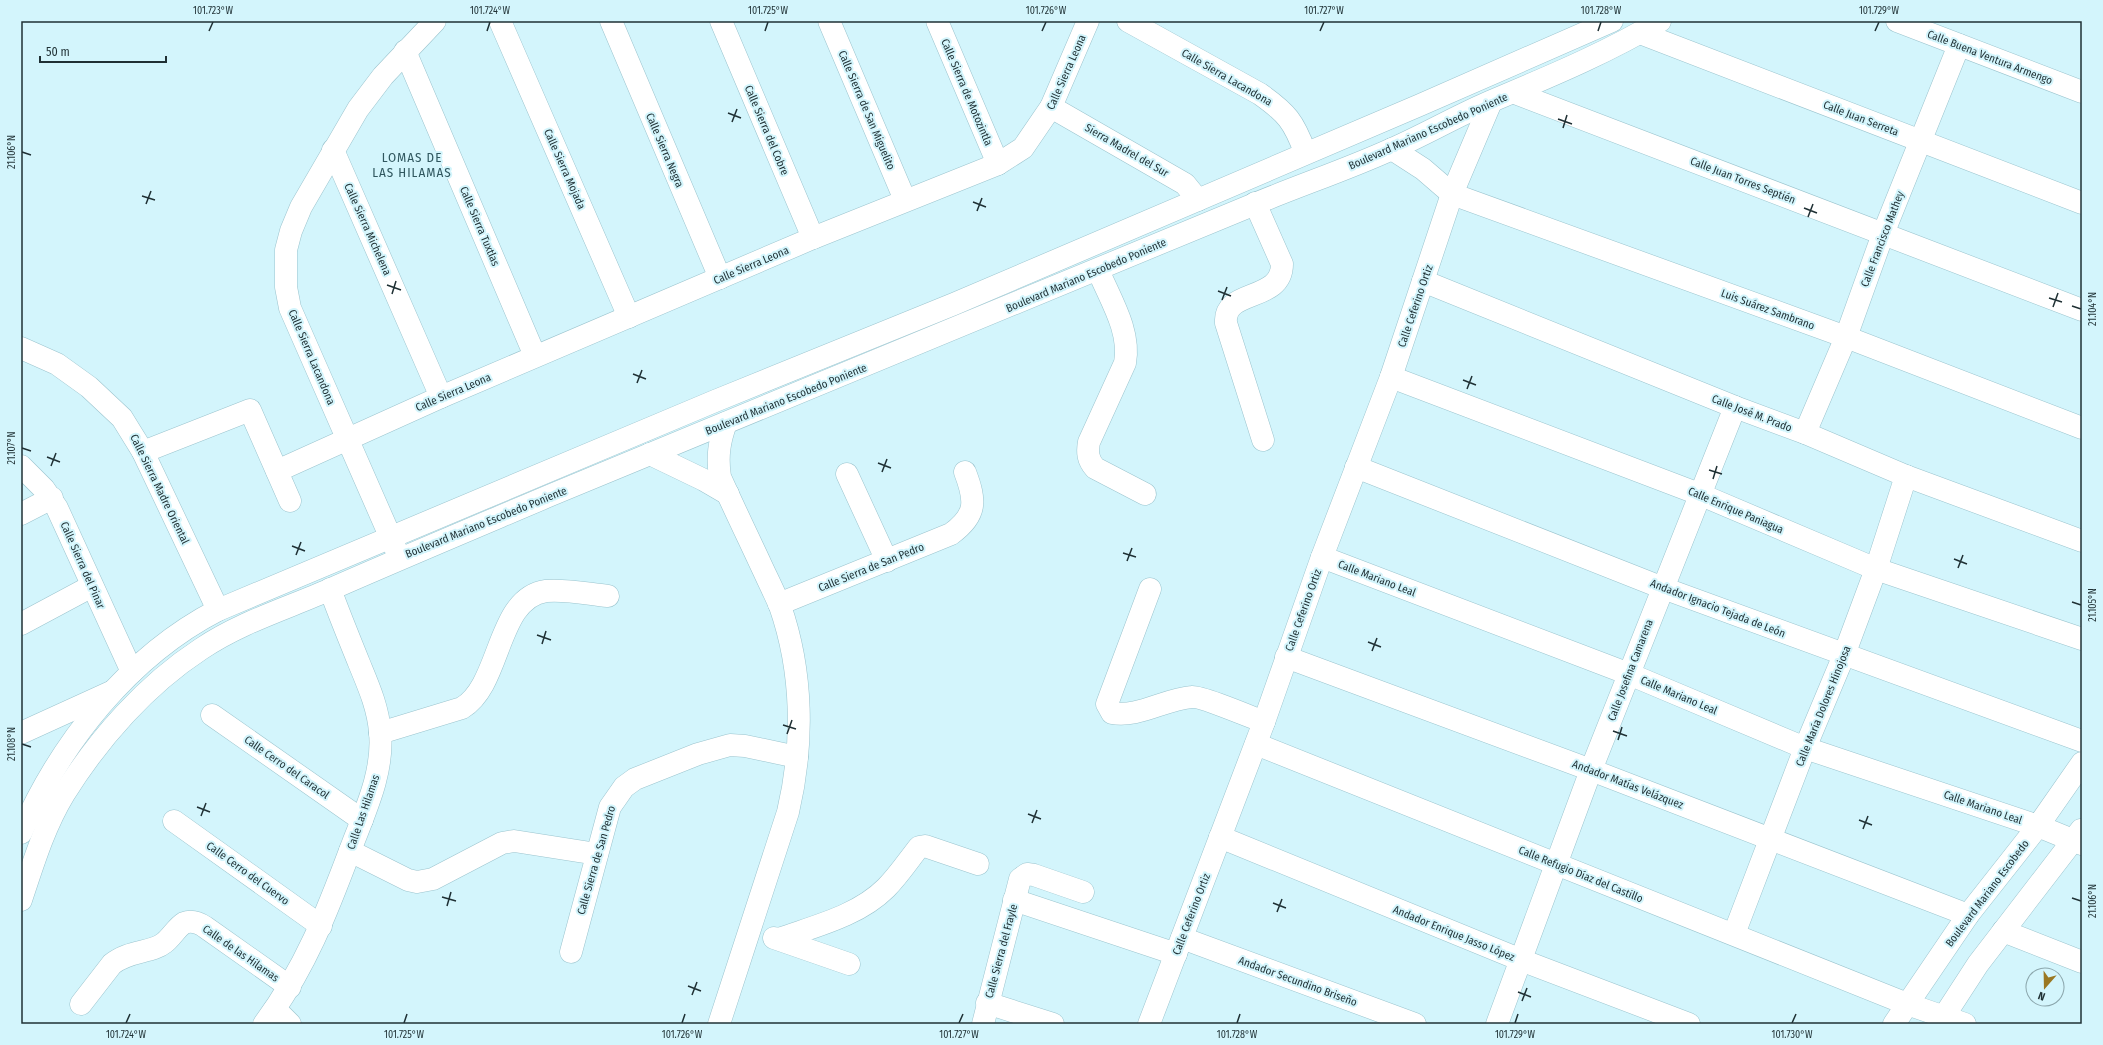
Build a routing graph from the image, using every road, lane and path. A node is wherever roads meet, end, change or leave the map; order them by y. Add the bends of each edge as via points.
1 (435, 21) edge
2 (500, 21) edge
3 (610, 21) edge
4 (721, 21) edge
5 (829, 21) edge
6 (937, 21) edge
7 (1088, 21) edge
8 (1128, 21) edge
9 (1612, 21) edge
10 (1660, 21) edge
11 (1897, 21) edge
12 (1640, 33) junction
13 (1959, 45) junction
14 (405, 51) junction
15 (2082, 92) edge
16 (1516, 93) junction
17 (1491, 102) junction
18 (1051, 107) junction
19 (1921, 141) junction
20 (1392, 149) junction
21 (333, 150) junction
22 (1305, 152) junction
23 (998, 164) junction
24 (1452, 194) junction
25 (905, 200) junction
26 (1198, 200) junction
27 (1255, 203) junction
28 (2082, 203) edge
29 (1883, 234) junction
30 (813, 238) junction
31 (1098, 270) junction
32 (720, 278) junction
33 (1423, 281) junction
34 (954, 304) junction
35 (2082, 310) edge
36 (629, 318) junction
37 (964, 326) junction
38 (1846, 338) junction
39 (21, 348) edge
40 (535, 356) junction
41 (1391, 377) junction
42 (441, 396) junction
43 (1735, 407) junction
44 (726, 423) junction
45 (2082, 428) edge
46 (1805, 433) junction
47 (347, 438) junction
48 (1263, 440) dead end
49 (143, 452) junction
50 (650, 454) junction
51 (21, 466) edge
52 (1356, 467) junction
53 (277, 471) junction
54 (965, 472) dead end
55 (847, 474) dead end
56 (1906, 476) junction
57 (728, 494) junction
58 (1145, 494) dead end
59 (1699, 494) junction
60 (52, 498) junction
61 (290, 501) dead end
62 (21, 514) edge
63 (391, 538) junction
64 (2082, 541) edge
65 (1322, 557) junction
66 (400, 558) junction
67 (887, 561) junction
68 (1876, 569) junction
69 (92, 586) junction
70 (1662, 588) junction
71 (330, 589) junction
72 (1150, 589) dead end
73 (608, 596) dead end
74 (779, 604) junction
75 (218, 610) junction
76 (21, 624) edge
77 (2082, 639) edge
78 (1844, 655) junction
79 (1286, 657) junction
80 (132, 672) junction
81 (1629, 674) junction
82 (113, 691) junction
83 (212, 714) dead end
84 (1264, 722) junction
85 (21, 733) edge
86 (380, 733) junction
87 (2082, 741) edge
88 (1256, 744) junction
89 (1805, 748) junction
90 (797, 757) junction
91 (2082, 763) edge
92 (1591, 770) junction
93 (362, 820) junction
94 (174, 821) dead end
95 (2038, 826) junction
96 (21, 833) edge
97 (1220, 837) junction
98 (2079, 838) edge
99 (1770, 839) junction
100 (350, 851) junction
101 (597, 854) junction
102 (978, 864) dead end
103 (1556, 865) junction
104 (1083, 892) dead end
105 (21, 900) edge
106 (1014, 900) junction
107 (1968, 915) junction
108 (321, 926) junction
109 (749, 930) junction
110 (2003, 931) junction
111 (1734, 934) junction
112 (779, 939) junction
113 (1179, 946) junction
114 (571, 952) dead end
115 (1521, 960) junction
116 (2082, 962) edge
117 (848, 964) dead end
118 (290, 988) junction
119 (82, 1004) dead end
120 (1907, 1004) junction
121 (985, 1014) edge
122 (277, 1019) edge
123 (1942, 1020) edge
124 (720, 1023) edge
125 (1152, 1023) edge
126 (1054, 1024) edge
127 (1415, 1024) edge
128 (1497, 1024) edge
129 (1689, 1024) edge
130 (1894, 1024) edge
131 (1965, 1024) edge

1 - 14 street, Calle Sierra Lacandona
2 - 36 street, Calle Sierra Mojada
3 - 32 street, Calle Sierra Negra
4 - 30 street, Calle Sierra del Cobre
5 - 25 street, Calle Sierra de San Miguelito
6 - 23 street, Calle Sierra de Motozintla
7 - 18 street, Calle Sierra Leona
8 - 22 street, Calle Sierra Lacandona via 1276,105 1288,116
9 - 22 street, Boulevard Mariano Escobedo Poniente
10 - 12 street, Boulevard Mariano Escobedo Poniente
11 - 13 street, Calle Buena Ventura Armengo
12 - 16 street, Boulevard Mariano Escobedo Poniente
12 - 19 street, Calle Juan Serreta
13 - 15 street, Calle Buena Ventura Armengo
13 - 19 street, Calle Francisco Mathey
14 - 21 street, Calle Sierra Lacandona via 358,109
14 - 40 street, Calle Sierra Tuxtlas
16 - 17 street, Boulevard Mariano Escobedo Poniente
16 - 29 street, Calle Juan Torres Septién
17 - 20 street, Boulevard Mariano Escobedo Poniente
17 - 24 street, Calle Ceferino Ortiz
18 - 23 street, Calle Sierra Leona via 1023,148
18 - 26 street, Sierra Madrel del Sur via 1185,184
19 - 28 street, Calle Juan Serreta
19 - 29 street, Calle Francisco Mathey
20 - 24 street via 1423,169
20 - 27 street, Boulevard Mariano Escobedo Poniente
21 - 42 street, Calle Sierra Michelena
21 - 47 street, Calle Sierra Lacandona via 301,207 291,231 286,250 286,287 290,308
22 - 26 street, Boulevard Mariano Escobedo Poniente
23 - 25 street, Calle Sierra Leona
24 - 33 street, Calle Ceferino Ortiz
24 - 38 street, Luis Suárez Sambrano
25 - 30 street, Calle Sierra Leona
26 - 34 street, Boulevard Mariano Escobedo Poniente
27 - 31 street, Boulevard Mariano Escobedo Poniente
27 - 48 street via 1282,264 1282,273 1272,287 1235,303 1225,315
29 - 35 street, Calle Juan Torres Septién
29 - 38 street, Calle Francisco Mathey
30 - 32 street, Calle Sierra Leona
31 - 37 street, Boulevard Mariano Escobedo Poniente
31 - 58 street via 1124,334 1127,350 1087,452 1095,468
32 - 36 street, Calle Sierra Leona
33 - 41 street, Calle Ceferino Ortiz
33 - 43 street, Calle José M. Prado
34 - 37 street
34 - 63 street, Boulevard Mariano Escobedo Poniente via 715,401
36 - 40 street, Calle Sierra Leona
37 - 44 street, Boulevard Mariano Escobedo Poniente
38 - 45 street, Luis Suárez Sambrano
38 - 46 street, Calle Francisco Mathey
39 - 49 street, Calle Sierra Madre Oriental via 57,364 89,387 122,418
40 - 42 street, Calle Sierra Leona
41 - 52 street, Calle Ceferino Ortiz
41 - 59 street, Calle Enrique Paniagua
42 - 47 street, Calle Sierra Leona
43 - 46 street, Calle José M. Prado
43 - 59 street, Calle Josefina Camarena
44 - 50 street, Boulevard Mariano Escobedo Poniente
44 - 57 street via 719,440 717,458 720,477
46 - 56 street, Calle José M. Prado
47 - 53 street, Calle Sierra Leona
47 - 63 street, Calle Sierra Lacandona
49 - 53 street via 250,410
49 - 75 street, Calle Sierra Madre Oriental
50 - 57 street
50 - 66 street, Boulevard Mariano Escobedo Poniente
51 - 60 street, Calle Sierra del Pinar
52 - 65 street, Calle Ceferino Ortiz
52 - 70 street, Andador Ignacio Tejada de León
53 - 61 street
54 - 67 street, Calle Sierra de San Pedro via 973,499 972,509 961,526 950,534
55 - 67 street
56 - 64 street, Calle José M. Prado
56 - 68 street, Calle María Dolores Hinojosa
57 - 74 street
59 - 68 street, Calle Enrique Paniagua
59 - 70 street, Calle Josefina Camarena
60 - 62 street
60 - 69 street, Calle Sierra del Pinar
63 - 66 street, Calle Sierra Lacandona
63 - 75 street, Boulevard Mariano Escobedo Poniente
65 - 79 street, Calle Ceferino Ortiz
65 - 81 street, Calle Mariano Leal
66 - 71 street, Boulevard Mariano Escobedo Poniente
67 - 74 street, Calle Sierra de San Pedro
68 - 77 street, Calle Enrique Paniagua
68 - 78 street, Calle María Dolores Hinojosa
69 - 76 street
69 - 80 street, Calle Sierra del Pinar
70 - 78 street, Andador Ignacio Tejada de León
70 - 81 street, Calle Josefina Camarena
71 - 86 street, Calle Las Hilamas via 374,701
71 - 105 street, Boulevard Mariano Escobedo Poniente via 251,622 201,648 135,704 109,732 64,795 47,828
72 - 84 street via 1107,704 1112,713 1123,715 1194,696
73 - 86 street via 546,591 534,596 513,614 484,683 471,703
74 - 90 street via 796,673 799,719
75 - 80 street, Boulevard Mariano Escobedo Poniente via 172,638
78 - 87 street, Andador Ignacio Tejada de León
78 - 89 street, Calle María Dolores Hinojosa
79 - 84 street, Calle Ceferino Ortiz
79 - 92 street, Andador Matías Velázquez
80 - 82 street, Boulevard Mariano Escobedo Poniente
81 - 89 street, Calle Mariano Leal
81 - 92 street, Calle Josefina Camarena
82 - 85 street
82 - 96 street, Boulevard Mariano Escobedo Poniente via 53,770
83 - 93 street, Calle Cerro del Caracol
84 - 88 street, Calle Ceferino Ortiz
86 - 93 street, Calle Las Hilamas via 378,768
88 - 97 street, Calle Ceferino Ortiz
88 - 103 street, Calle Refugio Díaz del Castillo
89 - 95 street, Calle Mariano Leal
89 - 99 street, Calle María Dolores Hinojosa
90 - 101 street, Calle Sierra de San Pedro via 730,745 698,754 635,779 624,787 610,807
90 - 109 street via 795,782 788,812
91 - 95 street, Boulevard Mariano Escobedo
92 - 99 street, Andador Matías Velázquez
92 - 103 street, Calle Josefina Camarena
93 - 100 street, Calle Las Hilamas
94 - 108 street, Calle Cerro del Cuervo
95 - 98 street, Calle Mariano Leal
95 - 107 street, Boulevard Mariano Escobedo
97 - 113 street, Calle Ceferino Ortiz
97 - 115 street, Andador Enrique Jasso López
98 - 110 street
99 - 107 street, Andador Matías Velázquez
99 - 111 street, Calle María Dolores Hinojosa
100 - 101 street via 417,882 433,879 497,846 514,841
100 - 108 street, Calle Las Hilamas
101 - 114 street, Calle Sierra de San Pedro
102 - 112 street via 925,846 919,847 886,888 857,910
103 - 111 street, Calle Refugio Díaz del Castillo
103 - 115 street, Calle Josefina Camarena
104 - 106 street, Calle Sierra del Frayle via 1027,874 1020,879
106 - 113 street, Andador Secundino Briseño
106 - 121 street, Calle Sierra del Frayle
107 - 120 street, Boulevard Mariano Escobedo
108 - 118 street, Calle Las Hilamas
109 - 112 street
109 - 124 street
110 - 116 street
110 - 123 street
111 - 120 street, Calle Refugio Díaz del Castillo
112 - 117 street
113 - 125 street, Calle Ceferino Ortiz
113 - 127 street, Andador Secundino Briseño
115 - 128 street, Calle Josefina Camarena
115 - 129 street, Andador Enrique Jasso López
118 - 119 street, Calle de las Hilamas via 205,927 190,922 184,923 163,944 118,959
118 - 122 street, Calle Las Hilamas
120 - 123 street, Calle Refugio Díaz del Castillo
120 - 130 street, Boulevard Mariano Escobedo
121 - 126 street
123 - 131 street

